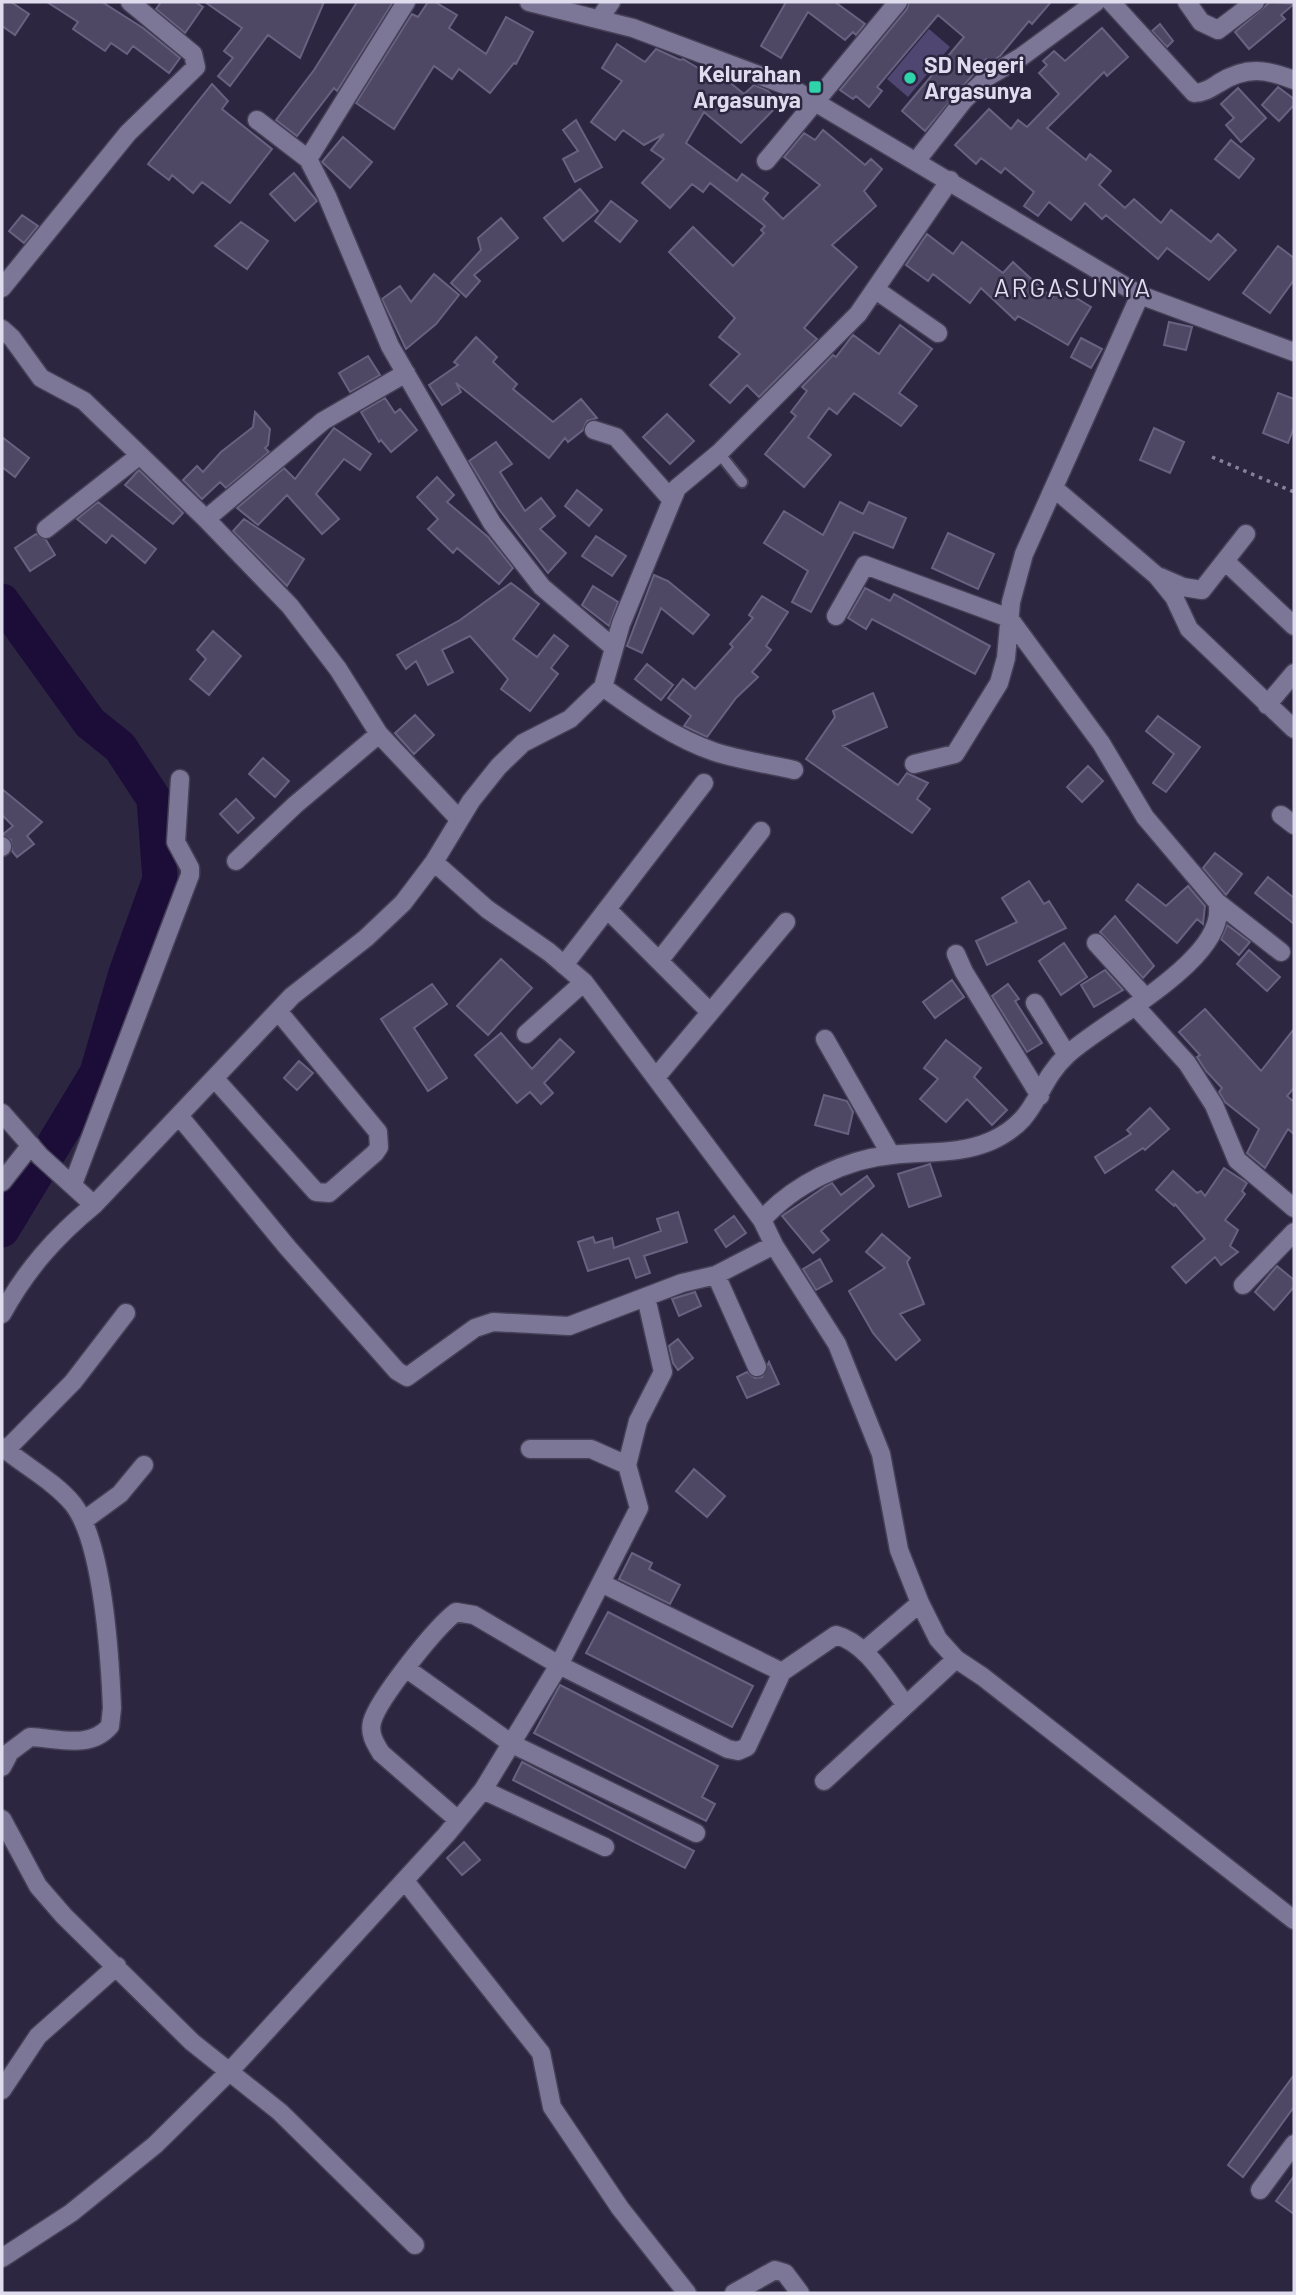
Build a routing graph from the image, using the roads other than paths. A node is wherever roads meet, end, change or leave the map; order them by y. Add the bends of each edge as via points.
1 (130, 2) edge
2 (406, 2) edge
3 (529, 2) edge
4 (611, 2) edge
5 (898, 2) edge
6 (1096, 2) edge
7 (1111, 2) edge
8 (1187, 2) edge
9 (1255, 2) edge
10 (600, 18) junction
11 (1294, 80) edge
12 (815, 100) junction
13 (257, 120) dead end
14 (308, 159) junction
15 (917, 160) junction
16 (765, 161) dead end
17 (950, 180) junction
18 (2, 288) edge
19 (876, 290) junction
20 (1140, 295) junction
21 (2, 329) edge
22 (938, 333) dead end
23 (1294, 352) edge
24 (406, 373) junction
25 (594, 430) dead end
26 (719, 453) junction
27 (140, 455) junction
28 (742, 482) dead end
29 (1055, 489) junction
30 (671, 499) junction
31 (206, 520) junction
32 (46, 529) dead end
33 (1246, 534) dead end
34 (1225, 561) junction
35 (1157, 576) junction
36 (836, 616) dead end
37 (1009, 618) junction
38 (1294, 626) edge
39 (613, 646) junction
40 (1294, 673) edge
41 (603, 687) junction
42 (1267, 705) junction
43 (1294, 729) edge
44 (379, 734) junction
45 (914, 764) dead end
46 (794, 770) dead end
47 (180, 779) dead end
48 (704, 783) dead end
49 (459, 819) junction
50 (761, 831) dead end
51 (236, 861) dead end
52 (434, 862) junction
53 (1217, 902) junction
54 (607, 909) junction
55 (786, 922) dead end
56 (1096, 943) dead end
57 (1281, 952) dead end
58 (956, 954) dead end
59 (659, 961) junction
60 (564, 964) junction
61 (584, 982) junction
62 (1141, 1002) junction
63 (1035, 1003) dead end
64 (278, 1011) junction
65 (710, 1012) junction
66 (526, 1034) dead end
67 (825, 1039) dead end
68 (1066, 1055) junction
69 (657, 1076) junction
70 (215, 1079) junction
71 (1040, 1096) junction
72 (2, 1113) edge
73 (180, 1117) junction
74 (36, 1150) junction
75 (891, 1155) junction
76 (2, 1182) edge
77 (69, 1182) junction
78 (94, 1205) junction
79 (1294, 1208) edge
80 (762, 1220) junction
81 (1294, 1232) edge
82 (774, 1245) junction
83 (716, 1275) junction
84 (1242, 1285) dead end
85 (646, 1297) junction
86 (125, 1313) dead end
87 (2, 1314) edge
88 (757, 1367) dead end
89 (4, 1448) edge
90 (530, 1449) dead end
91 (144, 1465) dead end
92 (627, 1465) junction
93 (83, 1521) junction
94 (603, 1584) junction
95 (920, 1603) junction
96 (864, 1651) junction
97 (956, 1659) junction
98 (559, 1665) junction
99 (407, 1669) junction
100 (782, 1672) junction
101 (906, 1705) junction
102 (512, 1744) junction
103 (2, 1767) edge
104 (824, 1781) dead end
105 (483, 1790) junction
106 (2, 1819) edge
107 (458, 1820) junction
108 (696, 1833) dead end
109 (604, 1847) dead end
110 (405, 1881) junction
111 (1294, 1920) edge
112 (117, 1966) junction
113 (229, 2072) junction
114 (2, 2090) edge
115 (1294, 2144) edge
116 (1261, 2190) dead end
117 (415, 2245) dead end
118 (2, 2258) edge
119 (687, 2293) edge
120 (734, 2293) edge
121 (800, 2293) edge

1 - 18 street via 193,54 196,66 128,133
2 - 14 street
3 - 10 street
4 - 10 street
5 - 12 street
6 - 15 street via 989,76
7 - 11 street via 1194,93 1251,69
8 - 9 street via 1201,22 1218,30
10 - 12 street
12 - 15 street
12 - 16 street
13 - 14 street
14 - 24 street
15 - 17 street
17 - 19 street
17 - 20 street
19 - 22 street
19 - 26 street via 858,314
20 - 23 street
20 - 29 street
21 - 27 street via 41,378 84,401
24 - 31 street via 324,421
24 - 39 street via 492,523 542,587
25 - 30 street via 616,437
26 - 28 lane
26 - 30 street via 684,481
27 - 31 street
27 - 32 street
29 - 35 street
29 - 37 street via 1024,554
30 - 39 street
31 - 44 street via 290,606
33 - 34 street
34 - 35 street via 1202,590
34 - 38 street
35 - 42 street via 1174,597 1189,629
36 - 37 street via 865,565
37 - 45 street via 1003,673 966,741 950,758
37 - 53 street via 1101,743 1145,817
39 - 41 street
40 - 42 street
41 - 46 street via 693,743
41 - 49 street via 570,719 516,750
42 - 43 street
44 - 49 street
44 - 51 street
47 - 77 street via 176,842 190,875
48 - 54 street
49 - 52 street
50 - 59 street
52 - 60 street via 487,909
52 - 64 street via 387,919
53 - 57 street
53 - 62 street via 1219,911 1208,938 1177,975
54 - 59 street
54 - 60 street
55 - 65 street
56 - 62 street
58 - 71 street
59 - 65 street
60 - 61 street
61 - 66 street
61 - 69 street
62 - 68 street
62 - 79 street via 1214,1105 1237,1160
63 - 68 street
64 - 70 street
64 - 70 street via 378,1132 375,1153 329,1194 316,1192
65 - 69 street
67 - 75 street
68 - 71 street
69 - 80 street
70 - 73 street
71 - 75 street via 1013,1130 988,1142 937,1154
72 - 74 street
73 - 78 street
73 - 85 street via 288,1248 404,1376 424,1367 475,1328 493,1322 569,1326
74 - 76 street
74 - 77 street
75 - 80 street via 820,1177 780,1201
77 - 78 street
78 - 87 street via 38,1257
80 - 82 street
81 - 84 street
82 - 83 street
82 - 95 street via 837,1345 847,1369 881,1454 899,1550
83 - 85 street
83 - 88 street
85 - 92 street via 663,1373 638,1421
86 - 89 street via 73,1382
89 - 93 street via 72,1503
90 - 92 street via 591,1449
91 - 93 street via 120,1494
92 - 94 street via 639,1508
93 - 103 street via 102,1589 110,1726 99,1737 84,1742 30,1737 10,1752
94 - 98 street
94 - 100 street
95 - 96 street
95 - 97 street via 938,1639
96 - 100 street via 836,1635
96 - 101 street
97 - 101 street
97 - 111 street
98 - 99 street via 464,1611 449,1617
98 - 100 street via 738,1751 747,1747
98 - 102 street
99 - 102 street
99 - 107 street via 377,1709 372,1740
101 - 104 street
102 - 105 street
102 - 108 street
105 - 107 street
105 - 109 street
106 - 112 street via 38,1885
107 - 110 street
110 - 113 street
110 - 119 street via 541,2053 552,2107 620,2208
112 - 113 street via 192,2042
112 - 114 street via 37,2036
113 - 117 street via 280,2112
113 - 118 street via 155,2145 71,2213
115 - 116 street
120 - 121 street via 775,2270 785,2273

